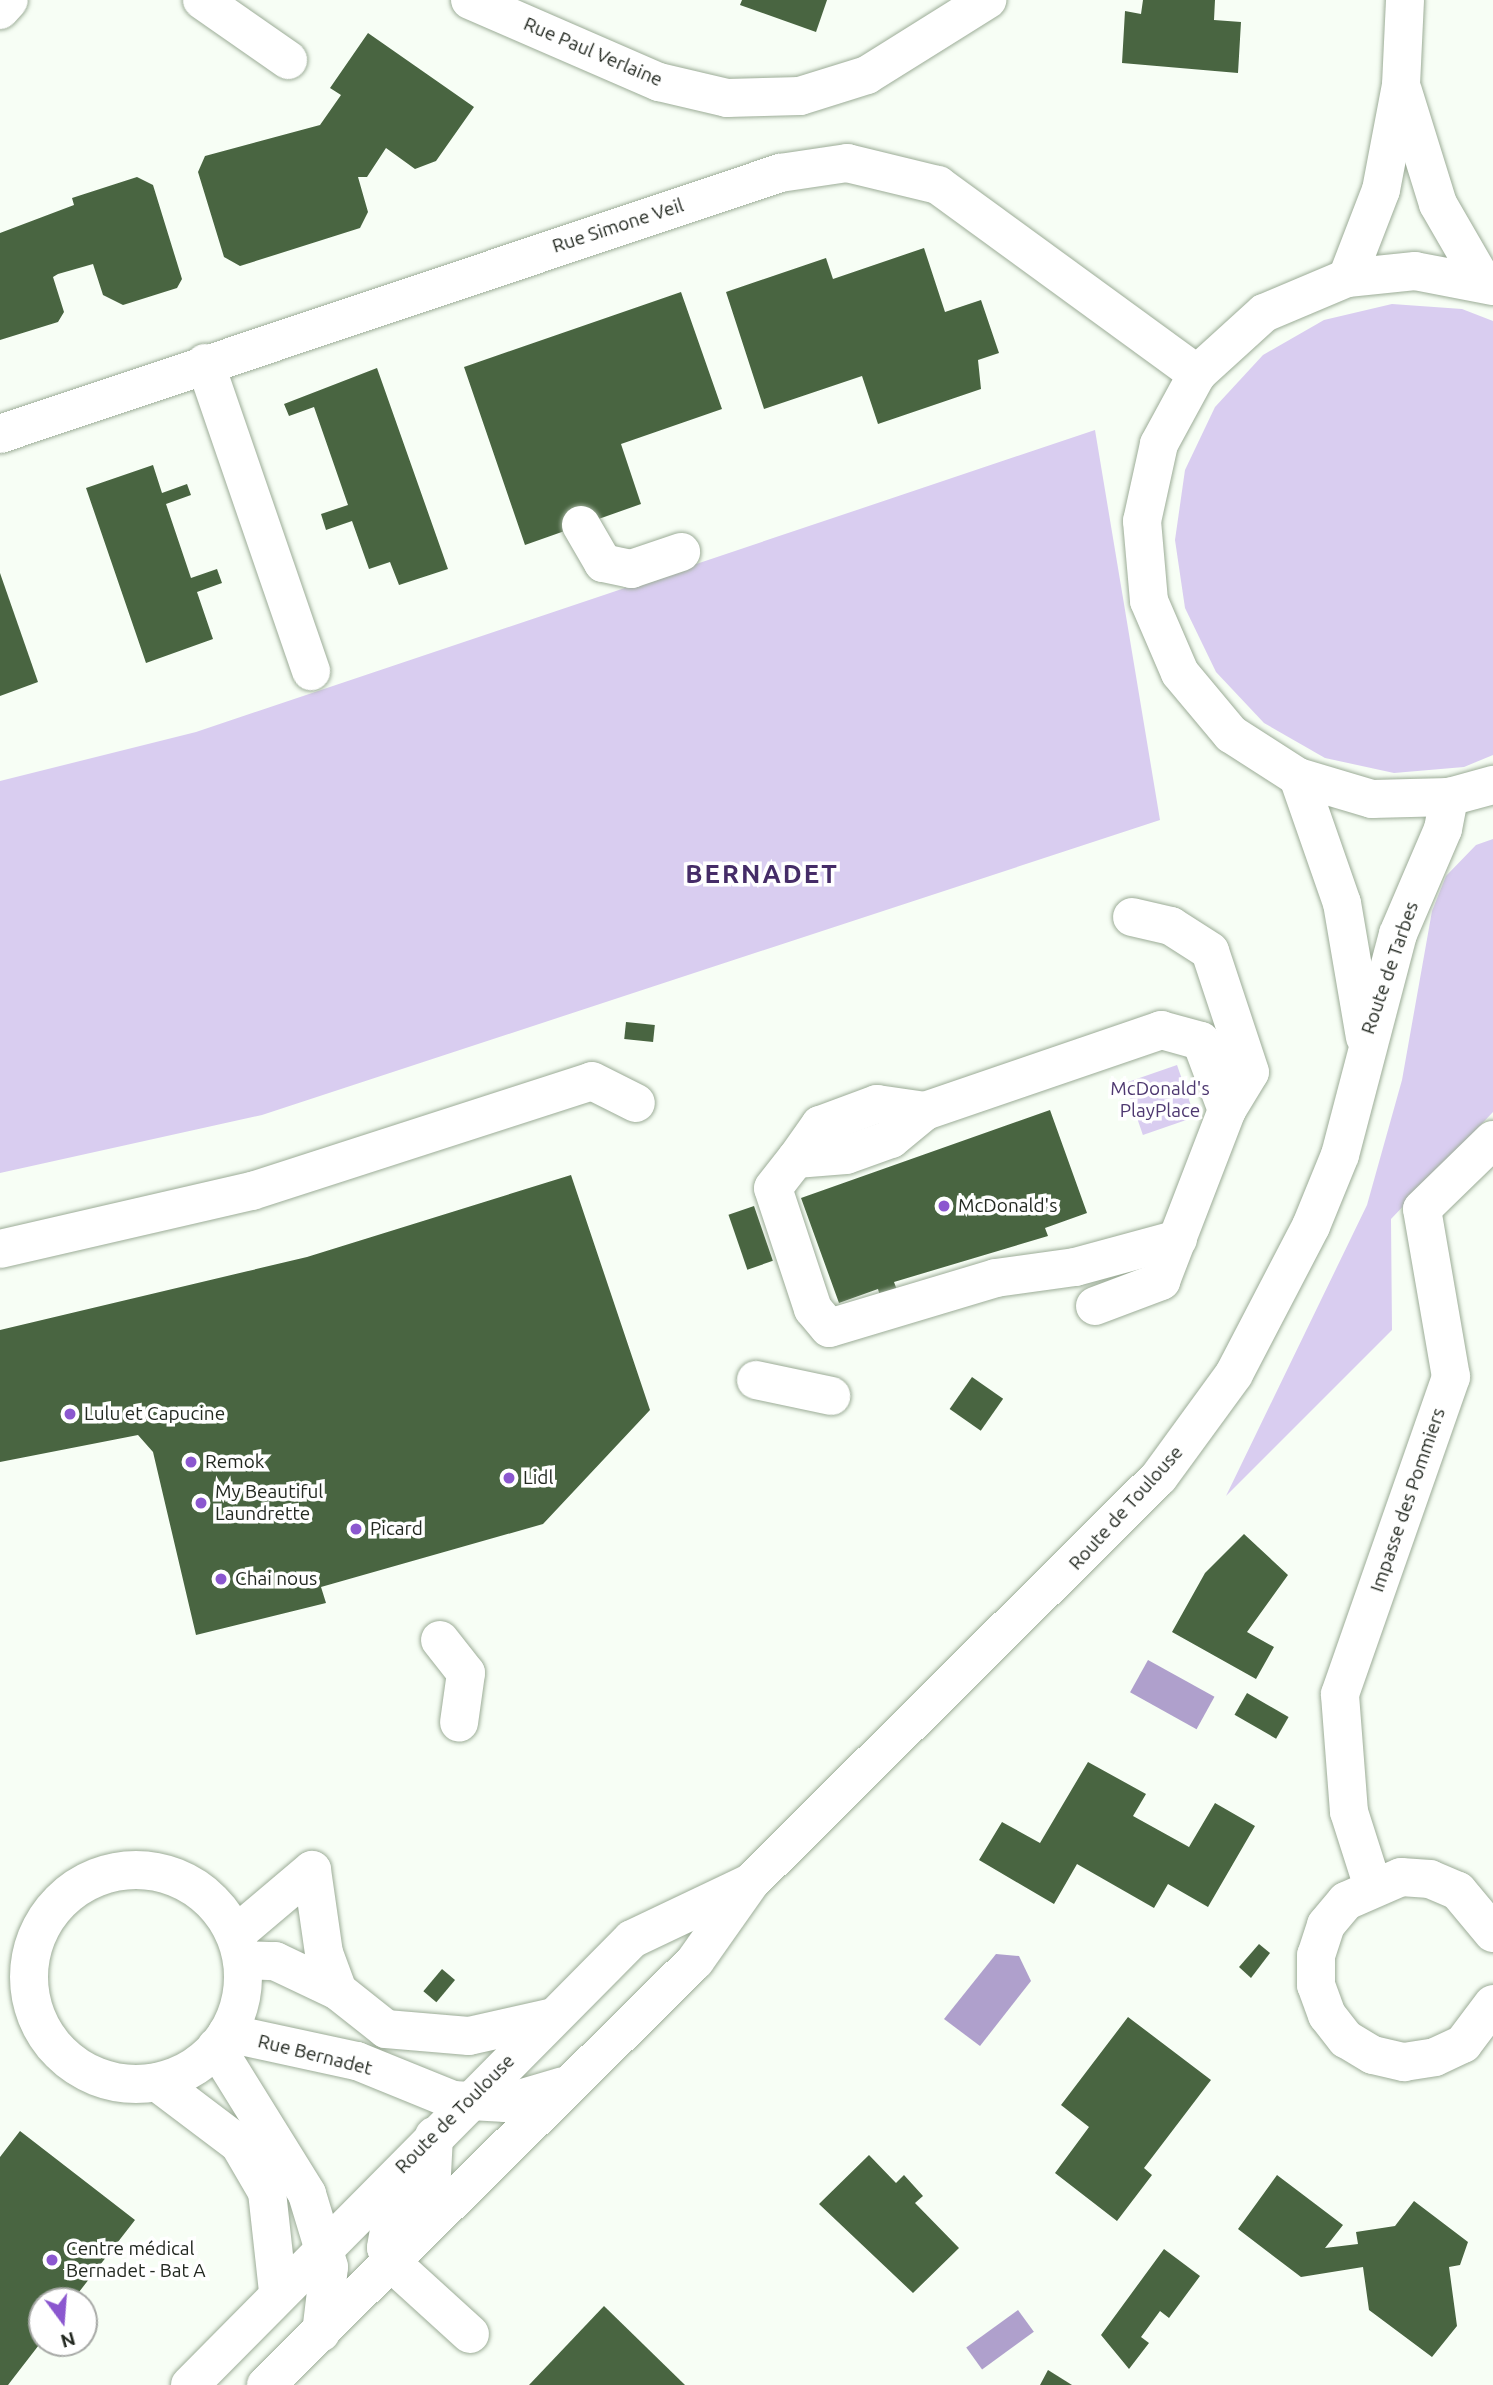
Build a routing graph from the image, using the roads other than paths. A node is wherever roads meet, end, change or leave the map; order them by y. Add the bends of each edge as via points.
1 (9, 0) edge
2 (202, 0) edge
3 (470, 0) edge
4 (988, 0) edge
5 (1405, 0) edge
6 (0, 10) edge
7 (288, 60) dead end
8 (1401, 85) junction
9 (1346, 278) junction
10 (1488, 284) edge
11 (205, 363) junction
12 (1197, 374) junction
13 (0, 434) edge
14 (581, 525) dead end
15 (681, 552) dead end
16 (311, 671) dead end
17 (1298, 778) junction
18 (1493, 785) edge
19 (1449, 797) junction
20 (1132, 917) dead end
21 (1367, 1042) junction
22 (636, 1103) dead end
23 (1227, 1110) junction
24 (1493, 1140) edge
25 (1178, 1239) junction
26 (0, 1250) edge
27 (1095, 1306) dead end
28 (757, 1380) dead end
29 (831, 1396) dead end
30 (440, 1640) dead end
31 (459, 1723) dead end
32 (750, 1883) junction
33 (1372, 1884) junction
34 (1493, 1933) edge
35 (238, 1948) junction
36 (338, 1991) junction
37 (15, 2002) edge
38 (1493, 2004) edge
39 (549, 2018) junction
40 (222, 2040) junction
41 (157, 2082) junction
42 (564, 2086) junction
43 (470, 2101) junction
44 (434, 2136) junction
45 (323, 2246) junction
46 (393, 2264) junction
47 (278, 2292) junction
48 (321, 2333) junction
49 (470, 2334) dead end
50 (190, 2385) edge
51 (266, 2385) edge

1 - 6 main road
2 - 7 main road
3 - 4 main road, Rue Paul Verlaine via 659,82 727,98 800,96 867,75
5 - 8 main road
8 - 9 main road via 1381,190
8 - 10 main road via 1438,204
9 - 10 main road via 1415,271
9 - 12 main road via 1264,313
11 - 12 main road, Rue Simone Veil via 780,173 847,163 938,185
11 - 13 main road, Rue Simone Veil
11 - 16 main road
12 - 17 main road via 1159,444 1142,521 1149,601 1180,673 1231,734
14 - 15 main road via 603,563 631,569
17 - 19 main road via 1372,799
17 - 21 main road, Route de Tarbes via 1342,902
18 - 19 main road
19 - 21 main road, Route de Tarbes via 1443,829 1398,934
20 - 23 main road via 1171,926 1210,951 1250,1072
21 - 32 main road, Route de Toulouse via 1340,1155 1311,1226 1234,1374 1102,1540
22 - 26 main road via 592,1081 252,1192
23 - 25 main road
23 - 25 main road via 1201,1041 1161,1030 925,1111 891,1139 846,1156 796,1159 773,1188 813,1309 829,1328 996,1278 1075,1268
24 - 33 main road, Impasse des Pommiers via 1422,1209 1451,1377 1340,1694 1349,1812
25 - 27 main road via 1161,1281
28 - 29 main road
30 - 31 main road via 466,1673
32 - 39 main road, Route de Toulouse via 632,1939
32 - 42 main road, Route de Toulouse via 695,1961
33 - 34 main road via 1401,1877 1430,1879 1458,1891
33 - 38 main road via 1346,1901 1326,1925 1316,1955 1317,1985 1327,2015 1346,2039 1404,2062 1435,2057 1462,2044
35 - 36 main road
35 - 36 main road via 312,1870 324,1953
35 - 37 main road via 216,1905 189,1883 156,1871 121,1870 68,1896 38,1931
35 - 40 main road via 243,1985
36 - 39 main road via 386,2029 469,2036
37 - 41 main road via 63,2057 124,2083
39 - 43 main road, Route de Toulouse
40 - 41 main road via 184,2072
40 - 43 main road, Rue Bernadet via 357,2061
40 - 45 main road via 307,2194
41 - 47 main road via 239,2144 267,2192
42 - 43 main road, Rue Bernadet via 506,2103
42 - 46 main road, Route de Toulouse
43 - 44 main road, Route de Toulouse
44 - 45 main road, Route de Toulouse
44 - 46 main road via 432,2172 385,2232
45 - 47 main road, Route de Toulouse
45 - 48 main road via 329,2267
46 - 48 main road, Route de Toulouse
46 - 49 main road
47 - 50 main road, Route de Toulouse
48 - 51 main road, Route de Toulouse

